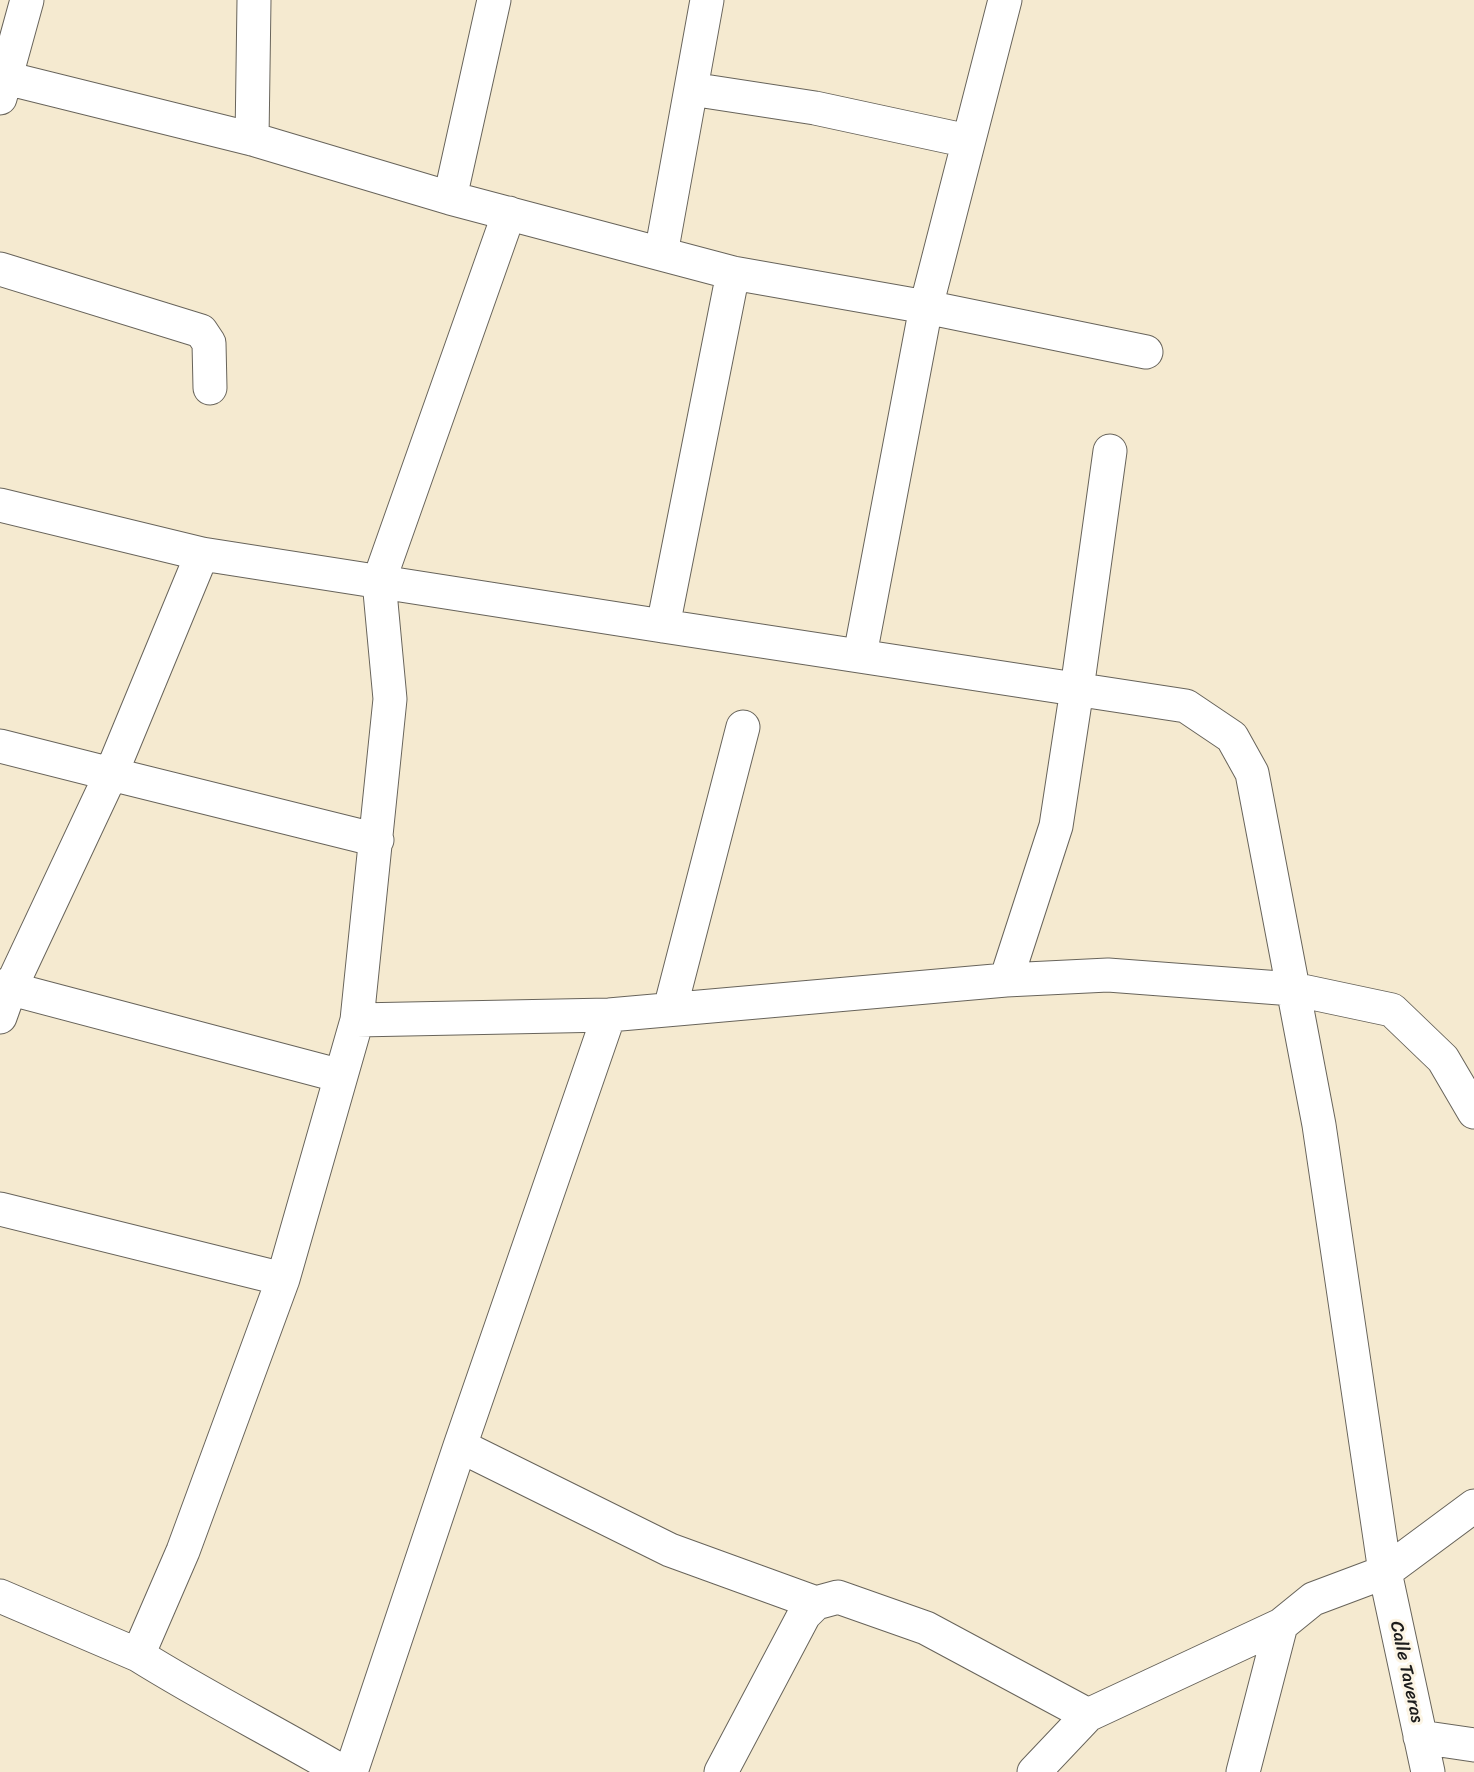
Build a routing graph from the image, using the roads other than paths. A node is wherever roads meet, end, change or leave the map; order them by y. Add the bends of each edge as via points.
1 (27, 0) edge
2 (254, 0) edge
3 (494, 0) edge
4 (707, 0) edge
5 (1005, 0) edge
6 (3, 88) edge
7 (691, 89) junction
8 (252, 139) junction
9 (968, 141) junction
10 (450, 198) junction
11 (509, 213) junction
12 (662, 254) junction
13 (0, 269) edge
14 (733, 273) junction
15 (926, 307) junction
16 (1146, 352) dead end
17 (210, 388) dead end
18 (1110, 451) dead end
19 (0, 505) edge
20 (202, 554) junction
21 (379, 581) junction
22 (663, 626) junction
23 (860, 655) junction
24 (1077, 689) junction
25 (743, 727) dead end
26 (0, 746) edge
27 (111, 774) junction
28 (377, 840) junction
29 (1006, 980) junction
30 (1293, 989) junction
31 (3, 997) edge
32 (670, 1009) junction
33 (609, 1015) junction
34 (357, 1020) junction
35 (341, 1076) junction
36 (1474, 1112) edge
37 (0, 1209) edge
38 (283, 1279) junction
39 (460, 1446) junction
40 (1474, 1506) edge
41 (1385, 1572) junction
42 (0, 1596) edge
43 (816, 1602) junction
44 (1281, 1625) junction
45 (138, 1655) junction
46 (1088, 1714) junction
47 (1420, 1737) junction
48 (1474, 1745) edge
49 (343, 1772) edge
50 (351, 1772) edge
51 (721, 1772) edge
52 (1034, 1772) edge
53 (1243, 1772) edge
54 (1428, 1772) edge

1 - 6 street
2 - 8 street
3 - 10 street
4 - 7 street
5 - 9 street
6 - 8 street
7 - 9 street via 815,108
7 - 12 street
8 - 10 street
9 - 15 street
10 - 11 street
11 - 12 street
11 - 21 street
12 - 14 street
13 - 17 street via 201,331 209,343
14 - 15 street
14 - 22 street
15 - 16 street
15 - 23 street
18 - 24 street
19 - 20 street, Calle Taveras
20 - 21 street, Calle Taveras
20 - 27 street
21 - 22 street, Calle Taveras
21 - 28 street via 390,699
22 - 23 street, Calle Taveras
23 - 24 street, Calle Taveras
24 - 29 street via 1056,826
24 - 30 street, Calle Taveras via 1186,706 1233,737 1251,773
25 - 32 street
26 - 27 street
27 - 28 street
27 - 31 street
28 - 34 street
29 - 30 street via 1108,975
29 - 32 street
30 - 36 street via 1392,1010 1443,1059
30 - 41 street, Calle Taveras via 1319,1125
31 - 35 street
32 - 33 street
33 - 34 street
33 - 39 street
34 - 35 street
35 - 38 street
37 - 38 street
38 - 45 street via 183,1551
39 - 43 street via 670,1550
39 - 50 street
40 - 41 street
41 - 44 street via 1313,1599
41 - 47 street, Calle Taveras
42 - 45 street
43 - 46 street via 838,1597 926,1628
43 - 51 street via 804,1616
44 - 46 street
44 - 53 street
45 - 49 street
46 - 52 street
47 - 48 street
47 - 54 street, Calle Taveras

